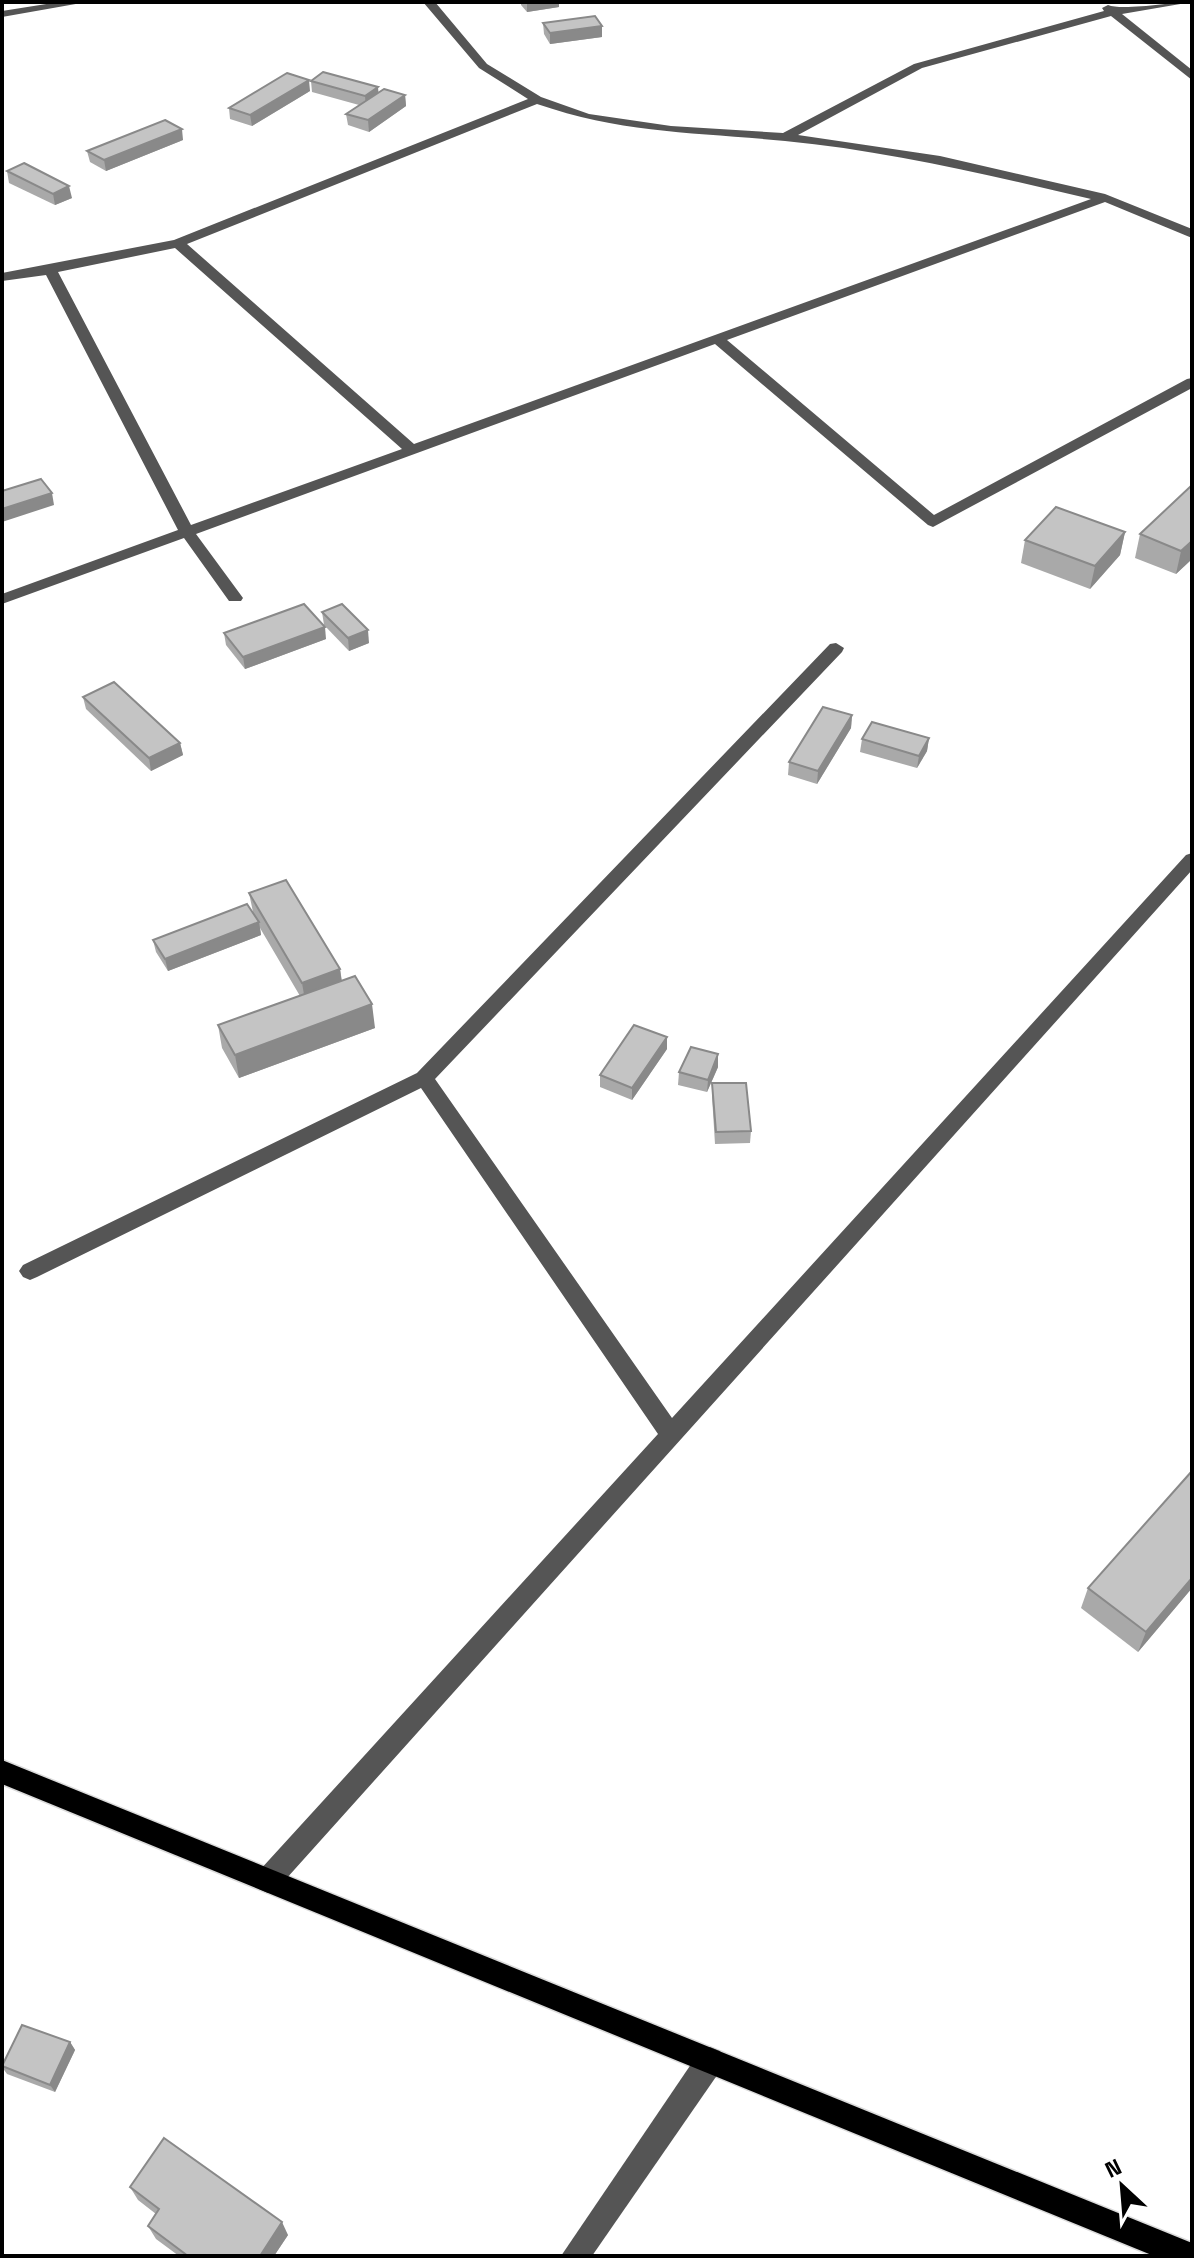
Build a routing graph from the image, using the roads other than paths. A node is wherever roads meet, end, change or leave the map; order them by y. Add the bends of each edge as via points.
1 (81, 2) edge
2 (429, 2) edge
3 (1099, 2) edge
4 (1186, 2) edge
5 (1112, 12) junction
6 (2, 14) edge
7 (1192, 76) edge
8 (537, 100) junction
9 (785, 137) junction
10 (1105, 198) junction
11 (1192, 234) edge
12 (178, 243) junction
13 (50, 270) junction
14 (2, 277) edge
15 (717, 339) junction
16 (1192, 382) edge
17 (412, 450) junction
18 (187, 532) junction
19 (235, 598) dead end
20 (2, 599) edge
21 (836, 648) dead end
22 (1192, 859) edge
23 (424, 1078) junction
24 (30, 1271) dead end
25 (671, 1435) junction
26 (2, 1772) edge
27 (268, 1880) junction
28 (710, 2061) junction
29 (575, 2256) edge
30 (1189, 2256) edge

1 - 6 street
2 - 8 street via 483,66
3 - 5 street
4 - 5 street
5 - 7 street
5 - 9 street via 918,66
8 - 9 street via 587,117 643,126
8 - 12 street
9 - 10 street via 940,160
10 - 11 street
10 - 15 street
12 - 13 street
12 - 17 street
13 - 14 street
13 - 18 street
15 - 16 street via 933,522
15 - 17 street
17 - 18 street
18 - 19 street
18 - 20 street
21 - 23 street
22 - 25 street
23 - 24 street
23 - 25 street
25 - 27 street
26 - 27 main road
27 - 28 main road
28 - 29 street
28 - 30 main road

